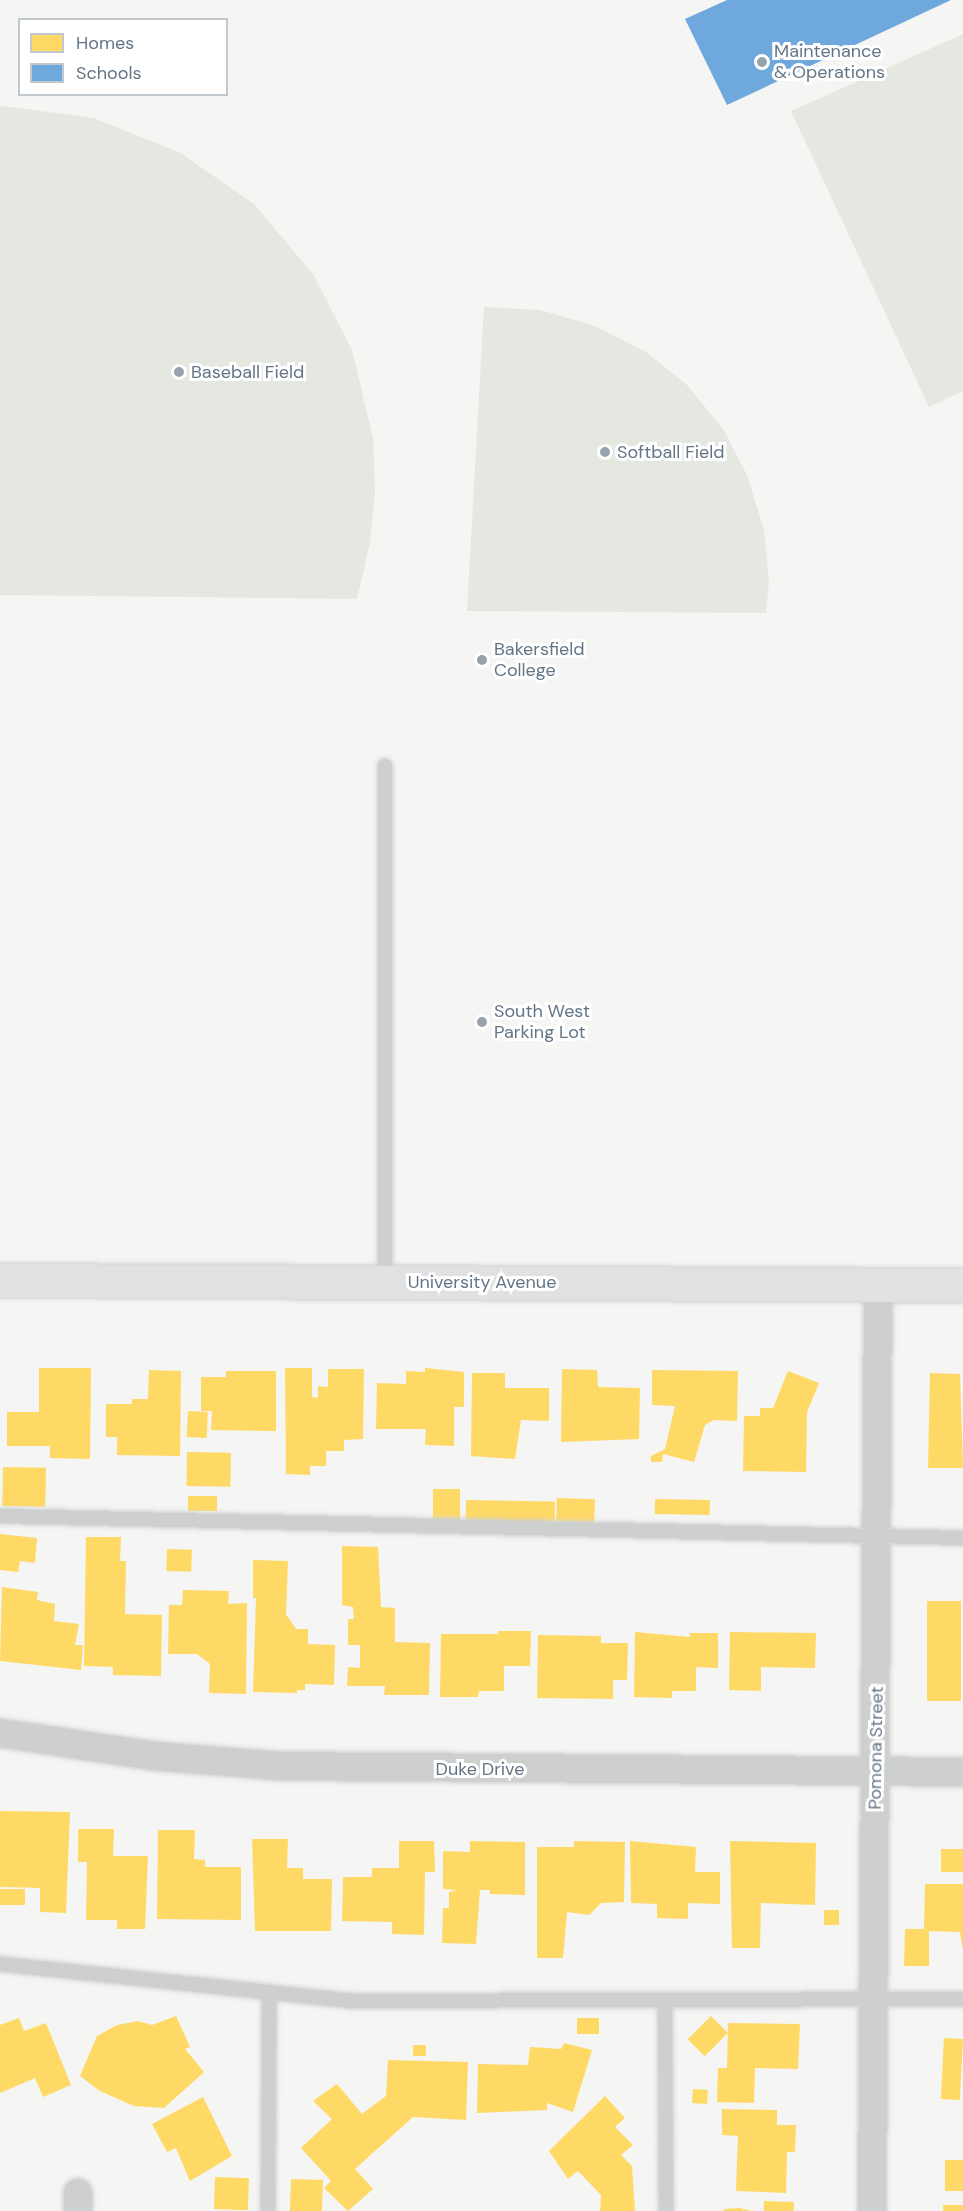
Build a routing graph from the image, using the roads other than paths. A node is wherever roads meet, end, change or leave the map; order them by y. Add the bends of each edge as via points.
1 (385, 766) dead end
2 (0, 1280) edge
3 (385, 1282) junction
4 (878, 1284) junction
5 (963, 1285) edge
6 (0, 1516) edge
7 (878, 1537) junction
8 (963, 1538) edge
9 (0, 1733) edge
10 (876, 1772) junction
11 (963, 1772) edge
12 (0, 1964) edge
13 (269, 1992) junction
14 (874, 1999) junction
15 (665, 2000) junction
16 (963, 2000) edge
17 (268, 2211) edge
18 (666, 2211) edge
19 (872, 2211) edge

1 - 3 lane
2 - 3 street, University Avenue
3 - 4 street, University Avenue
4 - 5 street, University Avenue
4 - 7 street, Pomona Street
6 - 7 lane
7 - 8 lane
7 - 10 street, Pomona Street
9 - 10 street, Duke Drive via 153,1756 279,1766
10 - 11 street, Duke Drive
10 - 14 street, Pomona Street
12 - 13 lane
13 - 15 lane via 350,2001
13 - 17 lane
14 - 15 lane
14 - 16 lane
14 - 19 street, Pomona Street
15 - 18 lane

